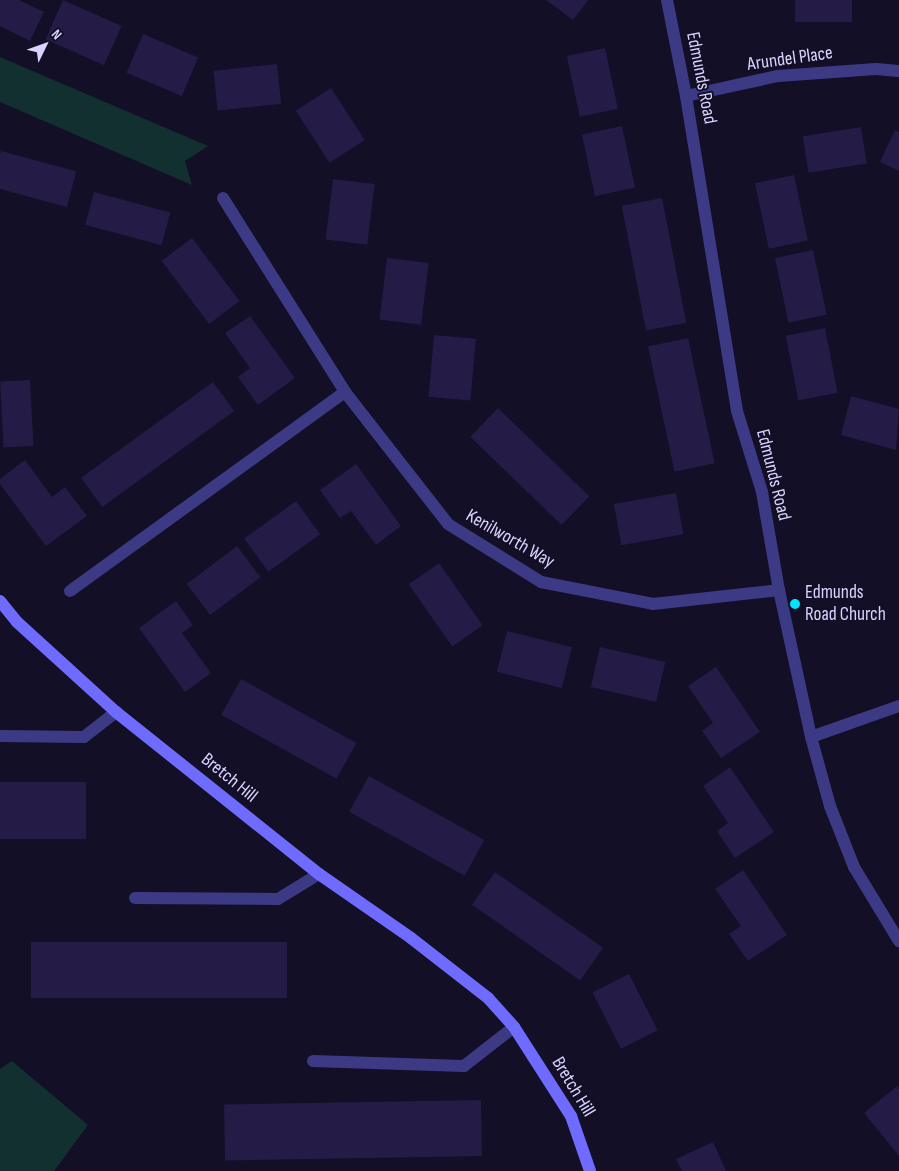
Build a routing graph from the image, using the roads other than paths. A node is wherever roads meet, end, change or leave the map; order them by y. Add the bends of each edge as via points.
1 (667, 0) edge
2 (899, 71) edge
3 (686, 96) junction
4 (224, 198) dead end
5 (345, 392) junction
6 (779, 590) junction
7 (70, 592) dead end
8 (0, 601) edge
9 (899, 706) edge
10 (116, 712) junction
11 (0, 736) edge
12 (811, 737) junction
13 (319, 874) junction
14 (135, 898) dead end
15 (899, 941) edge
16 (514, 1027) junction
17 (312, 1061) dead end
18 (590, 1171) edge

1 - 3 street, Edmunds Road
2 - 3 street, Arundel Place via 876,68 778,76
3 - 6 street, Edmunds Road via 737,411 762,492
4 - 5 street, Kenilworth Way
5 - 6 street, Kenilworth Way via 448,524 541,582 653,604
5 - 7 street
6 - 12 street, Edmunds Road
8 - 10 street, Bretch Hill via 17,622
9 - 12 street
10 - 11 street via 84,737
10 - 13 street, Bretch Hill
12 - 15 street, Edmunds Road via 830,806 854,868
13 - 14 street via 278,899
13 - 16 street, Bretch Hill via 411,938 488,998
16 - 17 street via 464,1066
16 - 18 street, Bretch Hill via 577,1127

